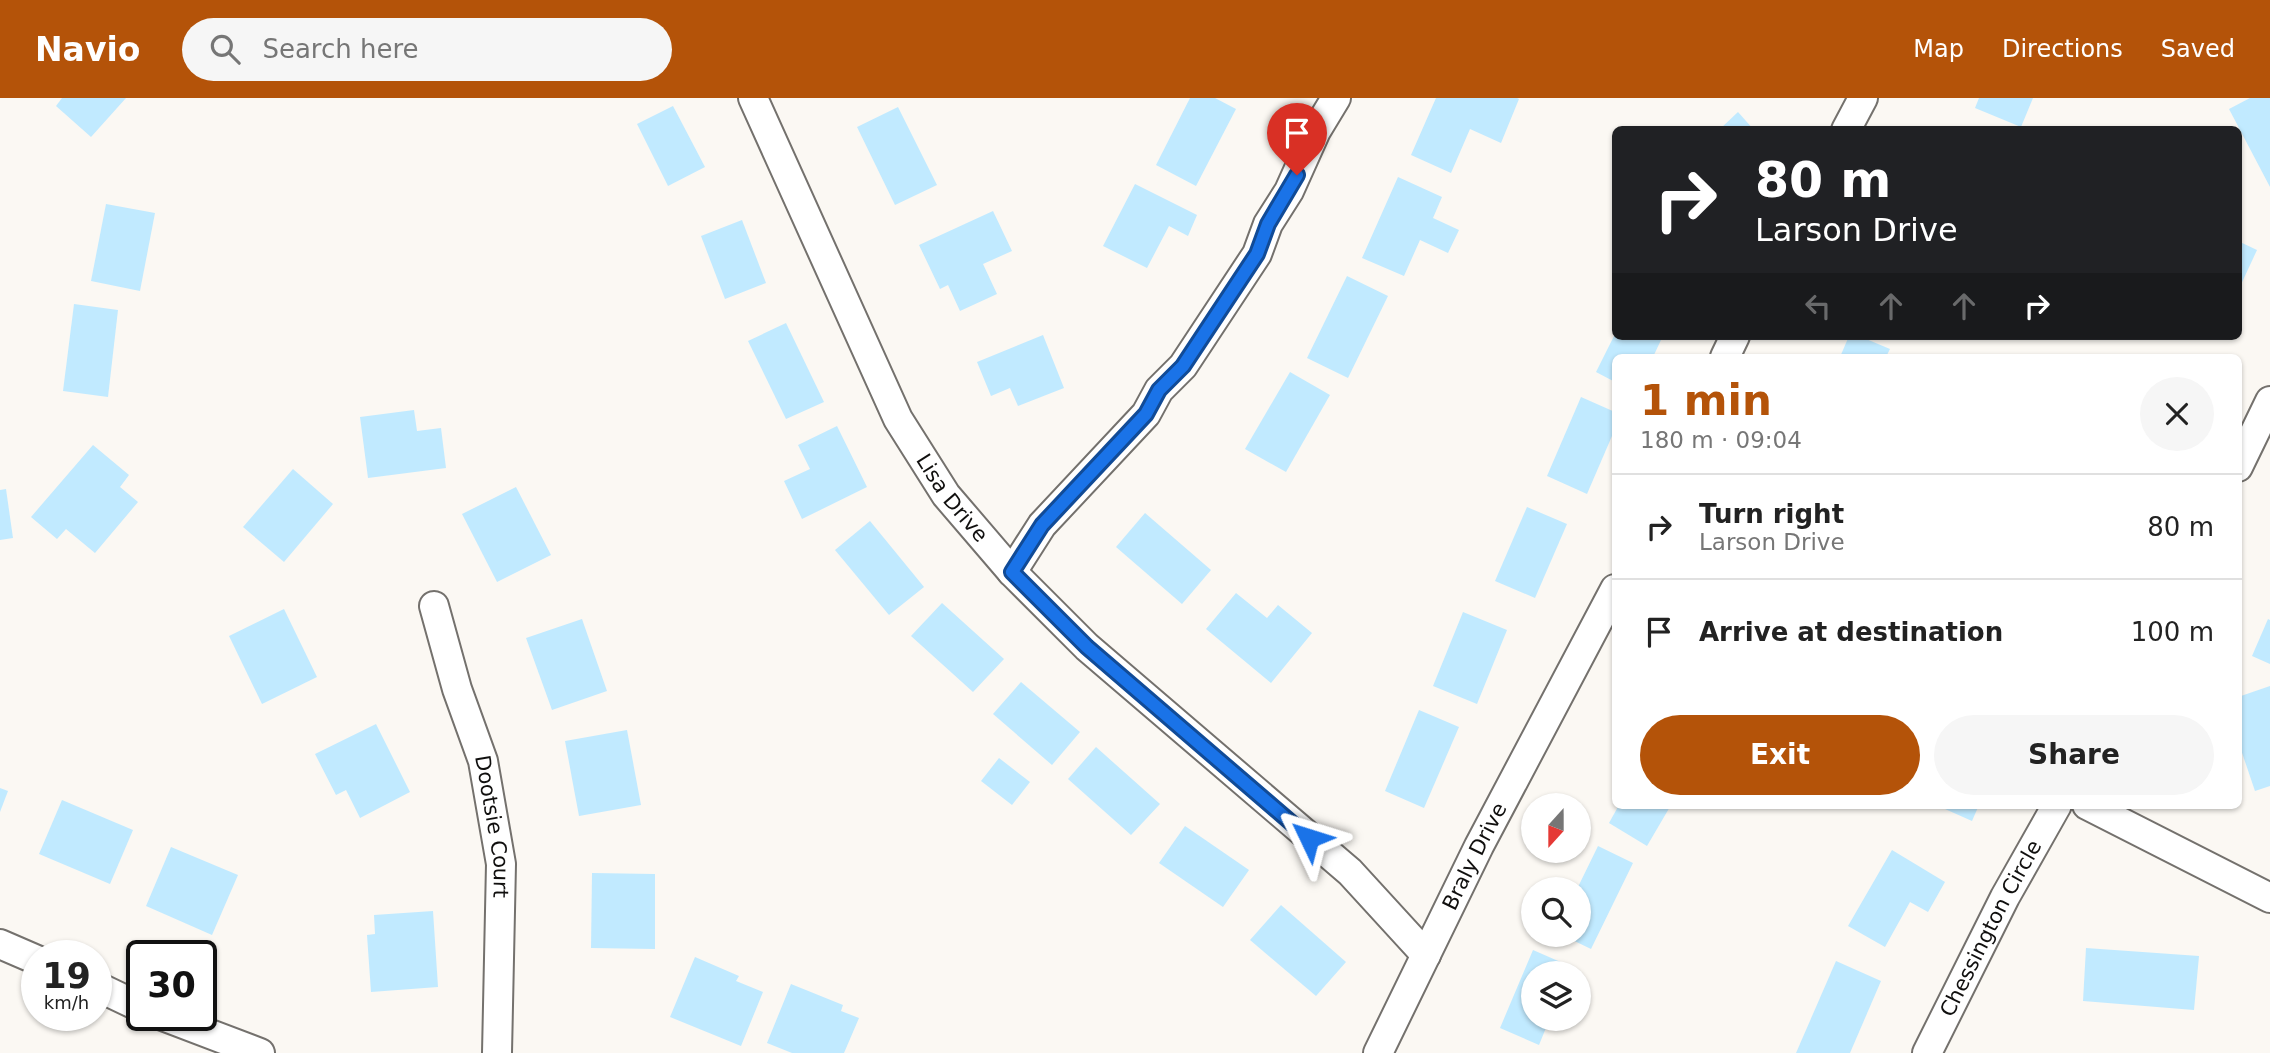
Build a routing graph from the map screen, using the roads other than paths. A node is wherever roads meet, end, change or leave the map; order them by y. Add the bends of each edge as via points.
1 (753, 98) edge
2 (1336, 98) edge
3 (1863, 98) edge
4 (1848, 126) edge
5 (2270, 401) edge
6 (2242, 459) edge
7 (1012, 572) junction
8 (1612, 595) edge
9 (435, 606) dead end
10 (2055, 809) edge
11 (2095, 809) edge
12 (2270, 898) edge
13 (0, 944) edge
14 (21, 953) edge
15 (1426, 955) junction
16 (202, 1031) edge
17 (260, 1053) edge
18 (497, 1053) edge
19 (1378, 1053) edge
20 (1927, 1053) edge

1 - 7 street, Lisa Drive via 898,419 946,495
2 - 7 street via 1268,224 1257,254 1183,366 1159,390 1146,414 1049,517
3 - 4 street
5 - 6 street
7 - 15 street, Lisa Drive via 1087,647 1350,872
8 - 15 street, Braly Drive
9 - 18 street, Dootsie Court via 457,689 483,761 499,851
10 - 20 street, Chessington Circle
11 - 12 street
13 - 14 street
15 - 19 street, Braly Drive
16 - 17 street

